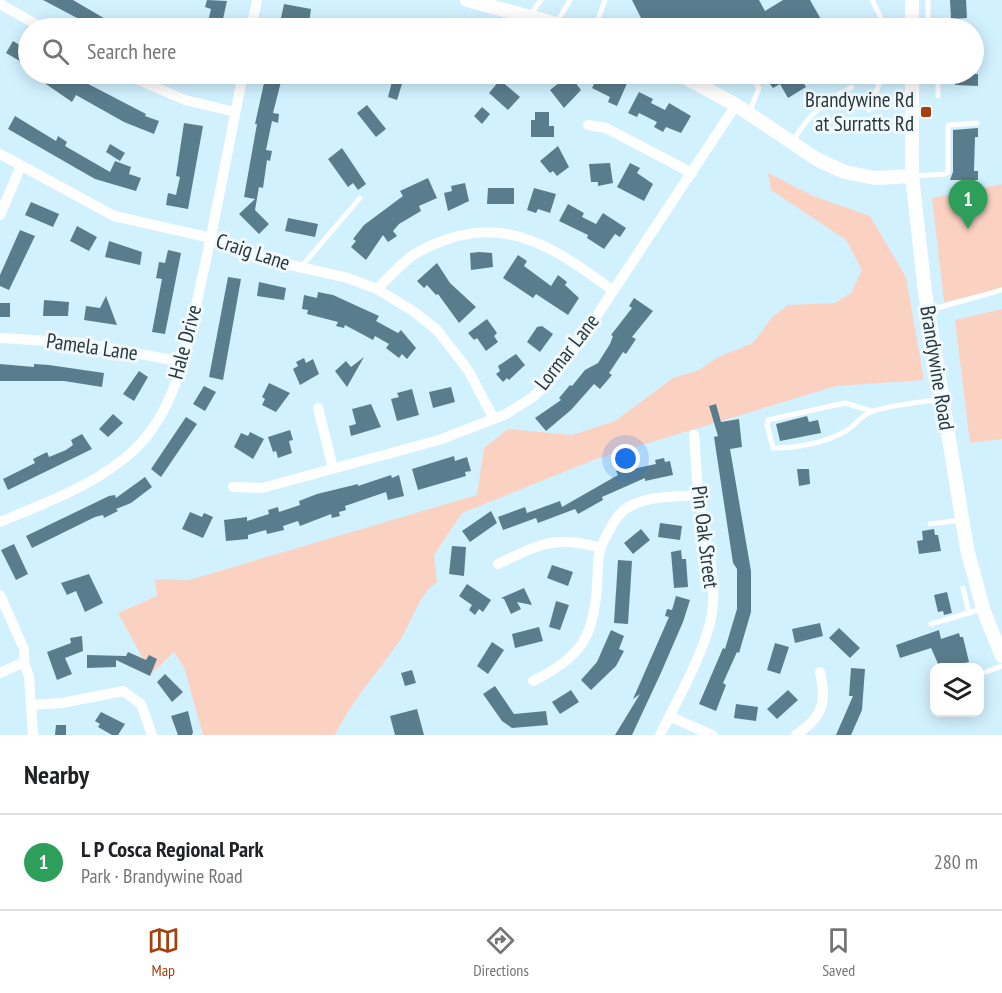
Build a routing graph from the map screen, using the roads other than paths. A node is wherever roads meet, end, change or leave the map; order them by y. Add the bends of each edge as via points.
1 (256, 0) edge
2 (468, 0) edge
3 (541, 0) edge
4 (570, 0) edge
5 (605, 0) edge
6 (872, 0) edge
7 (912, 0) edge
8 (928, 0) edge
9 (484, 2) edge
10 (0, 4) edge
11 (25, 18) edge
12 (253, 18) edge
13 (526, 18) edge
14 (532, 18) edge
15 (559, 18) edge
16 (599, 18) edge
17 (880, 18) edge
18 (912, 18) edge
19 (928, 18) edge
20 (148, 84) edge
21 (241, 84) edge
22 (697, 84) edge
23 (756, 84) edge
24 (879, 84) edge
25 (912, 84) edge
26 (938, 84) edge
27 (852, 87) dead end
28 (938, 96) dead end
29 (736, 105) junction
30 (869, 110) dead end
31 (235, 112) junction
32 (749, 114) junction
33 (976, 123) dead end
34 (588, 125) dead end
35 (792, 143) junction
36 (0, 154) edge
37 (21, 166) junction
38 (692, 173) junction
39 (912, 176) junction
40 (360, 198) dead end
41 (0, 215) edge
42 (211, 238) junction
43 (301, 267) junction
44 (377, 289) junction
45 (612, 290) junction
46 (1002, 290) edge
47 (928, 311) junction
48 (0, 338) edge
49 (183, 362) junction
50 (942, 399) junction
51 (318, 408) dead end
52 (872, 411) junction
53 (494, 419) junction
54 (694, 435) dead end
55 (333, 468) junction
56 (234, 488) dead end
57 (699, 495) junction
58 (961, 520) junction
59 (0, 522) edge
60 (930, 524) dead end
61 (598, 547) junction
62 (498, 564) dead end
63 (963, 588) dead end
64 (0, 595) edge
65 (983, 608) junction
66 (969, 613) junction
67 (931, 624) dead end
68 (1002, 656) edge
69 (24, 662) junction
70 (1002, 666) edge
71 (819, 672) dead end
72 (0, 673) edge
73 (984, 673) edge
74 (533, 681) dead end
75 (31, 705) junction
76 (670, 717) junction
77 (33, 735) edge
78 (152, 735) edge
79 (660, 735) edge
80 (712, 735) edge
81 (796, 735) edge

1 - 12 street
2 - 9 main road
3 - 14 lane
4 - 15 lane
5 - 16 lane
6 - 17 lane
7 - 18 main road
8 - 19 lane
9 - 13 main road
10 - 11 street
20 - 31 street
21 - 31 street, Hale Drive
22 - 29 main road
23 - 32 lane via 759,88
24 - 30 lane
25 - 39 main road, Brandywine Road
26 - 28 lane
27 - 35 lane via 811,114
29 - 32 main road
29 - 38 street, Lormar Lane
31 - 42 street, Hale Drive
32 - 35 main road
33 - 39 lane via 948,125 948,172
34 - 38 street via 606,128
35 - 39 main road via 846,172 875,178
36 - 37 street, Craig Lane
37 - 41 street
37 - 42 street, Craig Lane via 114,216
38 - 45 street, Lormar Lane
39 - 47 main road, Brandywine Road
40 - 43 lane
42 - 43 street, Craig Lane via 255,257
42 - 49 street, Hale Drive
43 - 44 street, Craig Lane
44 - 45 street via 416,252 455,236 492,232 530,238 566,255
44 - 53 street, Craig Lane via 437,330 468,370
45 - 53 street, Lormar Lane via 556,374 533,397
46 - 47 lane
47 - 50 main road, Brandywine Road
48 - 49 street, Pamela Lane via 82,343
49 - 59 street, Hale Drive via 162,411 124,459 78,486
50 - 52 lane
50 - 58 main road, Brandywine Road
51 - 55 street
52 - 52 lane via 824,441 773,448 771,444 768,420 845,403
53 - 55 street, Lormar Lane via 439,440
54 - 57 street, Pin Oak Street
55 - 56 street, Lormar Lane via 262,488
57 - 61 street via 647,500 627,507
57 - 76 street, Pin Oak Street via 711,565 713,605 707,632
58 - 60 lane
58 - 65 main road, Brandywine Road
61 - 62 street via 563,540
61 - 74 street via 590,629 567,662
63 - 66 lane
64 - 69 street via 22,642
65 - 66 lane
65 - 68 main road, Brandywine Road
66 - 67 lane
69 - 72 street
69 - 75 street
70 - 73 lane
71 - 81 street via 824,696 821,709
75 - 77 street
75 - 78 street via 123,691 141,704
76 - 79 street, Pin Oak Street
76 - 80 street

